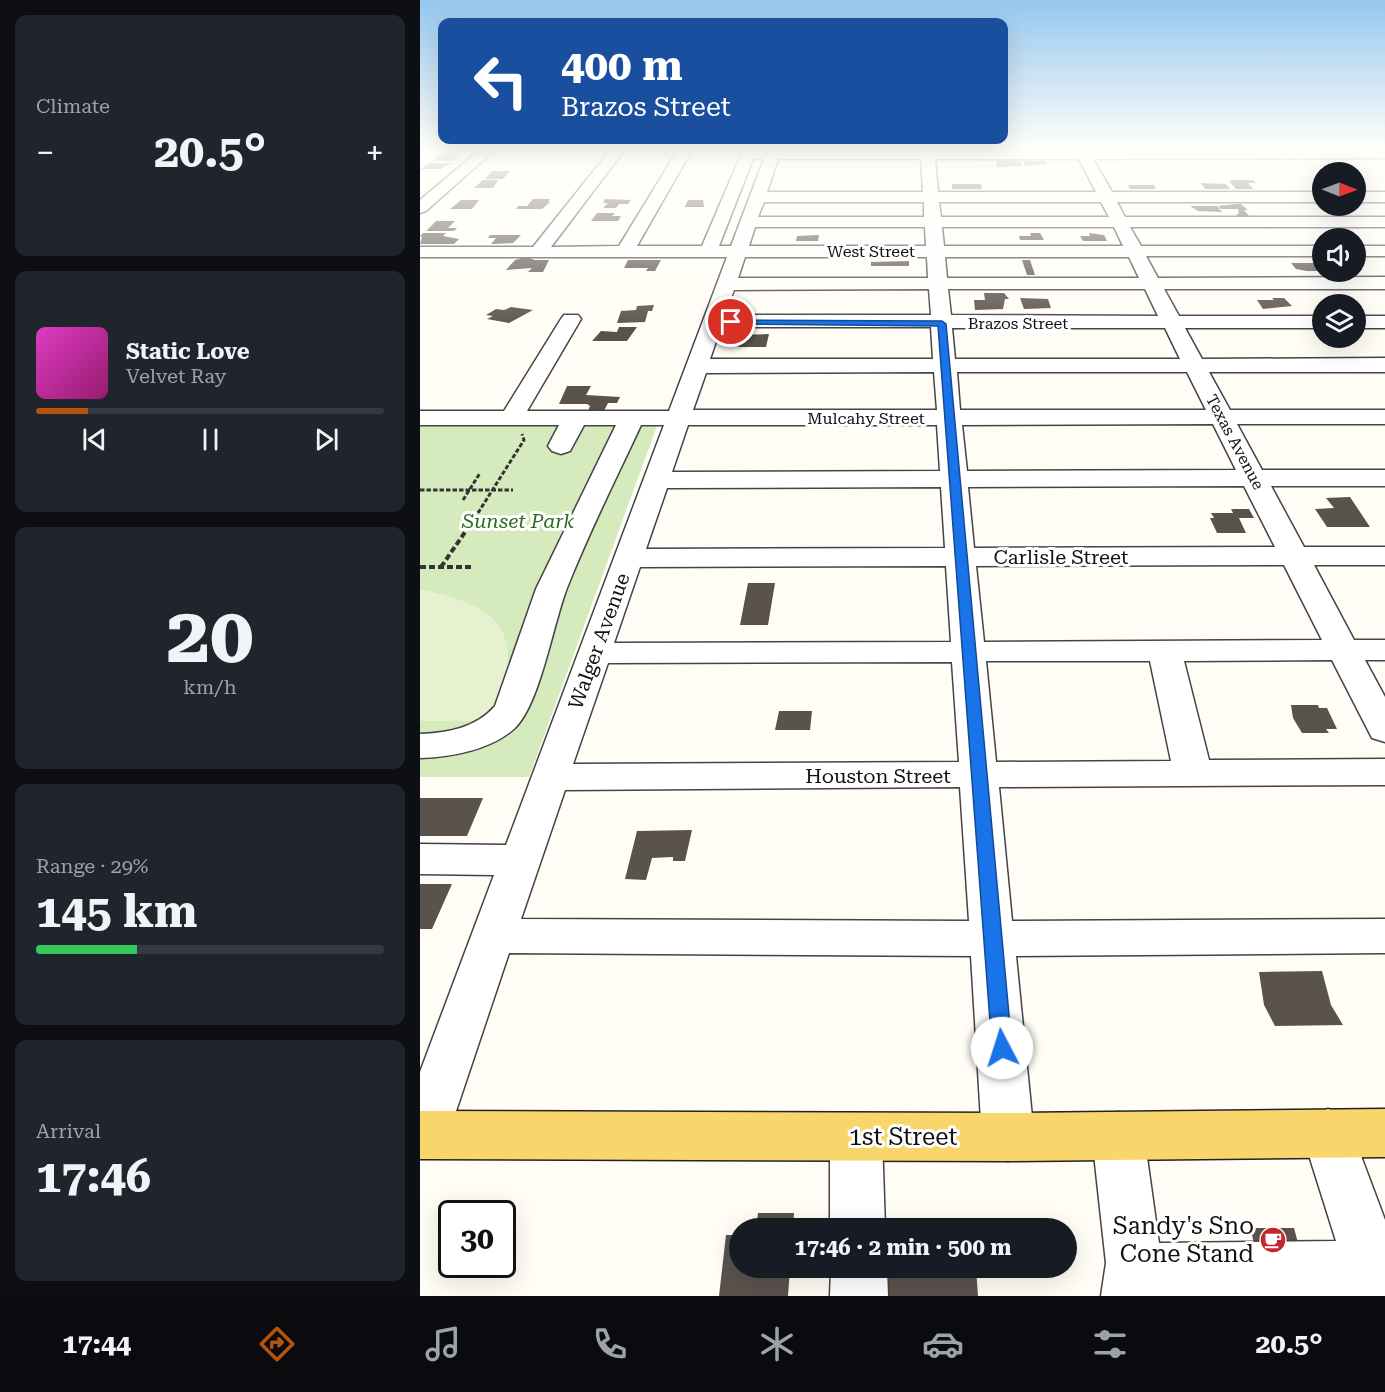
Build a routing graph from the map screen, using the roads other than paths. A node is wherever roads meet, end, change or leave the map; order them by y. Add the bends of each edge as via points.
1 (572, 208) edge
2 (651, 208) edge
3 (713, 208) edge
4 (748, 208) edge
5 (933, 208) edge
6 (999, 208) edge
7 (1046, 208) edge
8 (1112, 208) edge
9 (1293, 208) edge
10 (1119, 222) junction
11 (1306, 222) junction
12 (1385, 222) edge
13 (1312, 228) edge
14 (1135, 251) junction
15 (1312, 251) edge
16 (1366, 251) edge
17 (1385, 251) edge
18 (420, 252) edge
19 (538, 252) junction
20 (625, 252) junction
21 (1312, 278) edge
22 (1366, 279) edge
23 (1364, 282) edge
24 (1152, 283) junction
25 (1385, 283) edge
26 (726, 284) junction
27 (939, 284) junction
28 (1385, 305) edge
29 (571, 319) dead end
30 (713, 321) junction
31 (1312, 322) edge
32 (1366, 322) edge
33 (1385, 322) edge
34 (1172, 323) junction
35 (942, 324) junction
36 (1385, 365) edge
37 (697, 366) junction
38 (945, 366) junction
39 (1195, 366) junction
40 (949, 417) junction
41 (1221, 417) junction
42 (1385, 417) edge
43 (420, 418) edge
44 (575, 418) junction
45 (632, 418) junction
46 (679, 418) junction
47 (513, 425) junction
48 (561, 446) dead end
49 (1253, 478) junction
50 (1385, 478) edge
51 (954, 479) junction
52 (657, 480) junction
53 (1294, 556) junction
54 (1385, 556) edge
55 (961, 557) junction
56 (629, 558) junction
57 (1344, 650) junction
58 (1385, 650) edge
59 (1165, 652) junction
60 (594, 654) junction
61 (969, 654) junction
62 (1385, 730) edge
63 (420, 746) edge
64 (1385, 772) edge
65 (1193, 774) junction
66 (979, 775) junction
67 (550, 777) junction
68 (420, 860) edge
69 (521, 860) junction
70 (494, 936) junction
71 (1385, 936) edge
72 (993, 939) junction
73 (1328, 1133) junction
74 (1385, 1133) edge
75 (421, 1135) edge
76 (1118, 1136) junction
77 (856, 1137) junction
78 (1008, 1137) junction
79 (858, 1218) edge
80 (859, 1278) edge
81 (1378, 1282) edge
82 (1132, 1283) edge
83 (859, 1296) edge

1 - 19 street
2 - 20 street
3 - 20 street, West Street
4 - 26 street, Walger Avenue
5 - 27 street
6 - 14 street, West Street
7 - 10 street
8 - 10 street, Texas Avenue
9 - 11 street
10 - 11 street
10 - 14 street, Texas Avenue
11 - 12 street
11 - 13 street
14 - 15 street, West Street
14 - 24 street, Texas Avenue
16 - 17 street
18 - 19 street, West Street
19 - 20 street, West Street
21 - 24 street
22 - 25 street
23 - 28 street
24 - 27 street
24 - 34 street, Texas Avenue
26 - 27 street
26 - 30 street, Walger Avenue
27 - 35 street
29 - 47 street
30 - 35 street, Brazos Street
30 - 37 street, Walger Avenue
31 - 34 street, Brazos Street
32 - 33 street
34 - 35 street, Brazos Street
34 - 39 street, Texas Avenue
35 - 38 street
36 - 39 street
37 - 38 street
37 - 46 street, Walger Avenue
38 - 39 street
38 - 40 street
39 - 41 street, Texas Avenue
40 - 41 street, Mulcahy Street
40 - 46 street, Mulcahy Street
40 - 51 street
41 - 42 street, Mulcahy Street
41 - 49 street, Texas Avenue
43 - 47 street, Mulcahy Street
44 - 45 street, Mulcahy Street
44 - 47 street, Mulcahy Street
44 - 48 street
45 - 46 street, Mulcahy Street
45 - 63 street via 558,575 537,626 523,676 503,719 463,739
46 - 52 street, Walger Avenue
49 - 50 street
49 - 51 street
49 - 53 street, Texas Avenue
51 - 52 street
51 - 55 street
52 - 56 street, Walger Avenue
53 - 54 street, Carlisle Street
53 - 55 street, Carlisle Street
53 - 57 street, Texas Avenue
55 - 56 street, Carlisle Street
55 - 61 street
56 - 60 street, Walger Avenue
57 - 58 street
57 - 59 street
57 - 62 street, Texas Avenue
59 - 61 street
59 - 65 street
60 - 61 street
60 - 67 street, Walger Avenue
61 - 66 street
64 - 65 street, Houston Street
65 - 66 street, Houston Street
66 - 67 street, Houston Street
66 - 72 street
67 - 69 street, Walger Avenue
68 - 69 street
69 - 70 street, Walger Avenue
70 - 72 street
70 - 75 street, Walger Avenue
71 - 72 street
72 - 78 street
73 - 74 main road, 1st Street
73 - 76 main road, 1st Street
73 - 81 street
75 - 77 main road, 1st Street
76 - 78 main road, 1st Street
76 - 82 street
77 - 78 main road, 1st Street
77 - 79 street
80 - 83 street
81 - 82 street via 1239,1272

